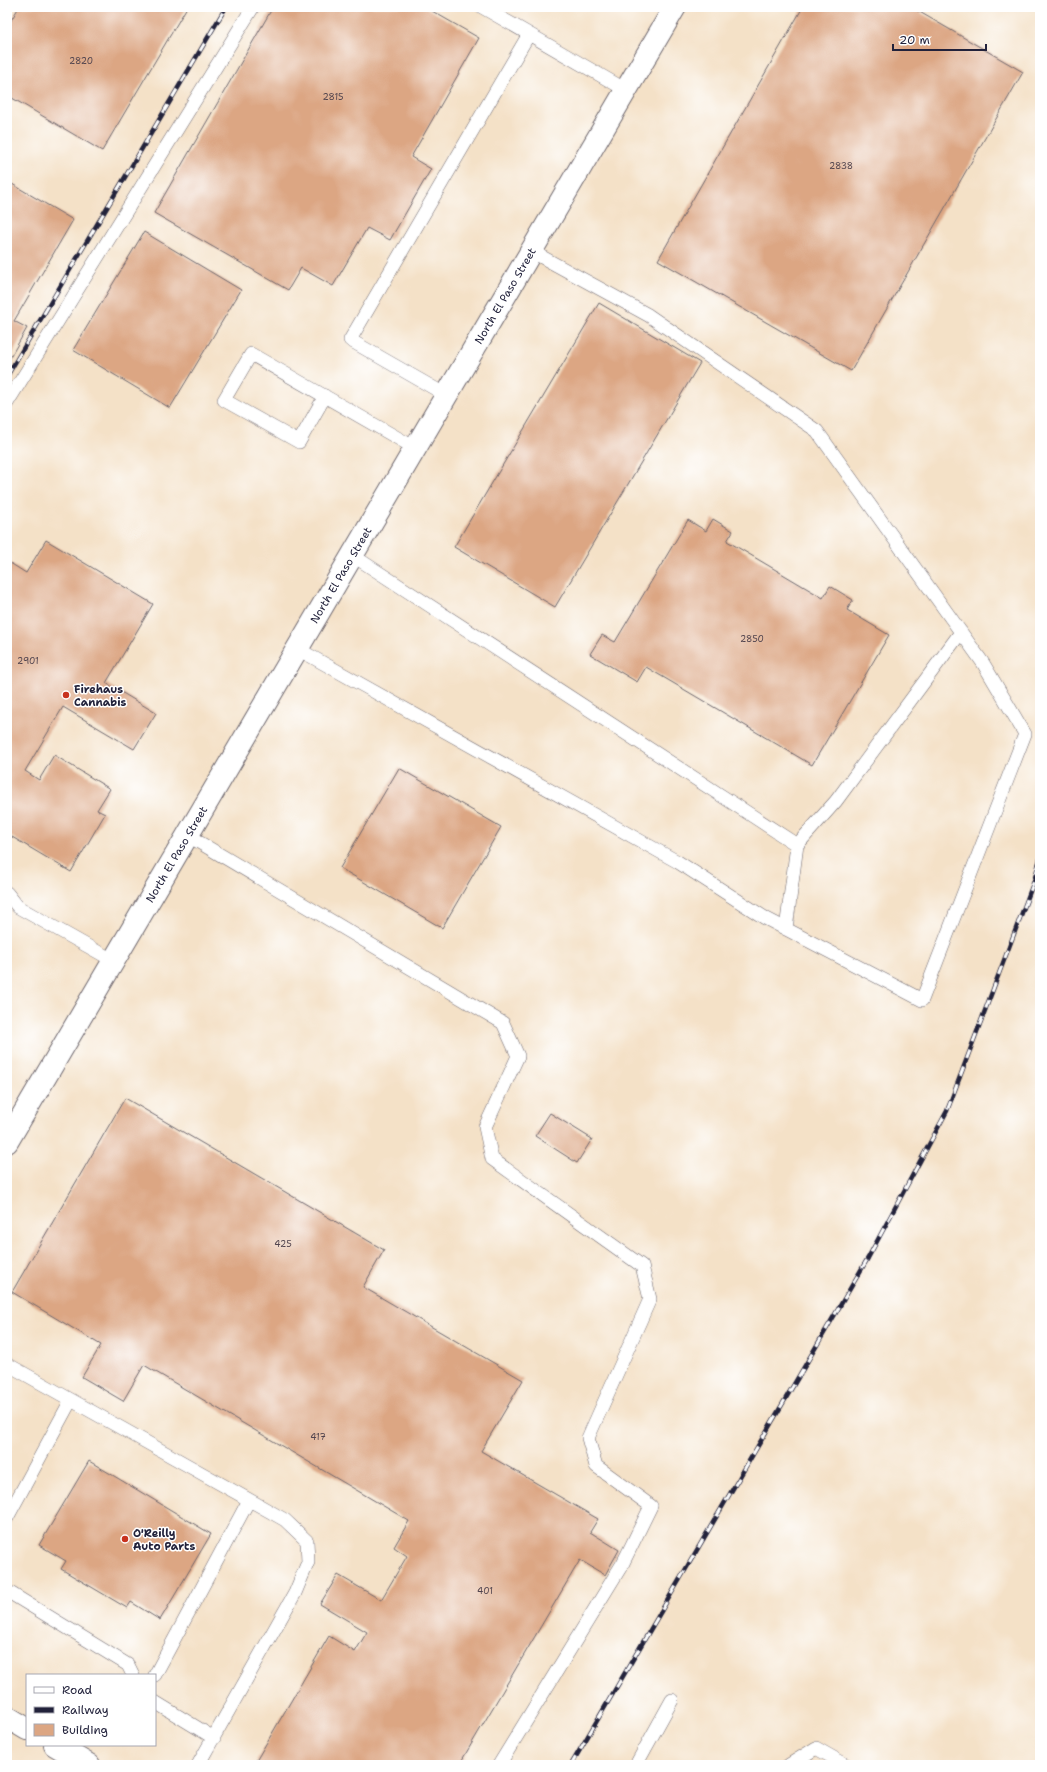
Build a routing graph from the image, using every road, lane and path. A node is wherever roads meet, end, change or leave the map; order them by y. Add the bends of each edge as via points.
1 (253, 7) edge
2 (482, 7) edge
3 (675, 7) edge
4 (528, 34) junction
5 (626, 90) junction
6 (531, 251) junction
7 (324, 396) junction
8 (446, 396) junction
9 (7, 403) edge
10 (415, 448) junction
11 (352, 555) junction
12 (961, 632) junction
13 (298, 649) junction
14 (188, 835) junction
15 (797, 845) junction
16 (7, 893) edge
17 (786, 929) junction
18 (114, 961) junction
19 (7, 1142) edge
20 (7, 1364) edge
21 (72, 1400) junction
22 (249, 1500) junction
23 (7, 1518) edge
24 (7, 1590) edge
25 (132, 1674) edge
26 (156, 1674) edge
27 (672, 1700) dead end
28 (156, 1703) edge
29 (7, 1717) edge
30 (26, 1728) edge
31 (214, 1738) junction
32 (57, 1746) edge
33 (89, 1765) edge
34 (198, 1765) edge
35 (499, 1765) edge
36 (636, 1765) edge
37 (789, 1765) edge
38 (846, 1765) edge

1 - 9 lane
2 - 4 lane
3 - 5 street, North El Paso Street
4 - 5 lane
4 - 8 lane via 350,340
5 - 6 street, North El Paso Street
6 - 8 street, North El Paso Street
6 - 12 lane via 648,315 817,431
7 - 7 lane via 251,354 224,400 299,442
7 - 10 lane
8 - 10 street, North El Paso Street
10 - 11 street, North El Paso Street
11 - 13 street, North El Paso Street
11 - 15 lane
12 - 15 lane via 836,802
12 - 17 lane via 983,663 1025,734 922,1000
13 - 14 street, North El Paso Street
13 - 17 lane via 678,862
14 - 18 street, North El Paso Street
14 - 35 lane via 503,1023 518,1056 485,1127 492,1159 642,1266 650,1299 588,1438 596,1466 651,1506 623,1563
15 - 17 lane
16 - 18 lane via 18,907
18 - 19 street, North El Paso Street
20 - 21 lane
21 - 22 lane
21 - 23 lane
22 - 26 lane
22 - 31 lane via 285,1520 307,1541 308,1562 296,1593
24 - 25 lane via 128,1665
27 - 36 lane
28 - 31 lane
29 - 30 street
31 - 34 lane
32 - 33 street
37 - 38 lane via 816,1748

